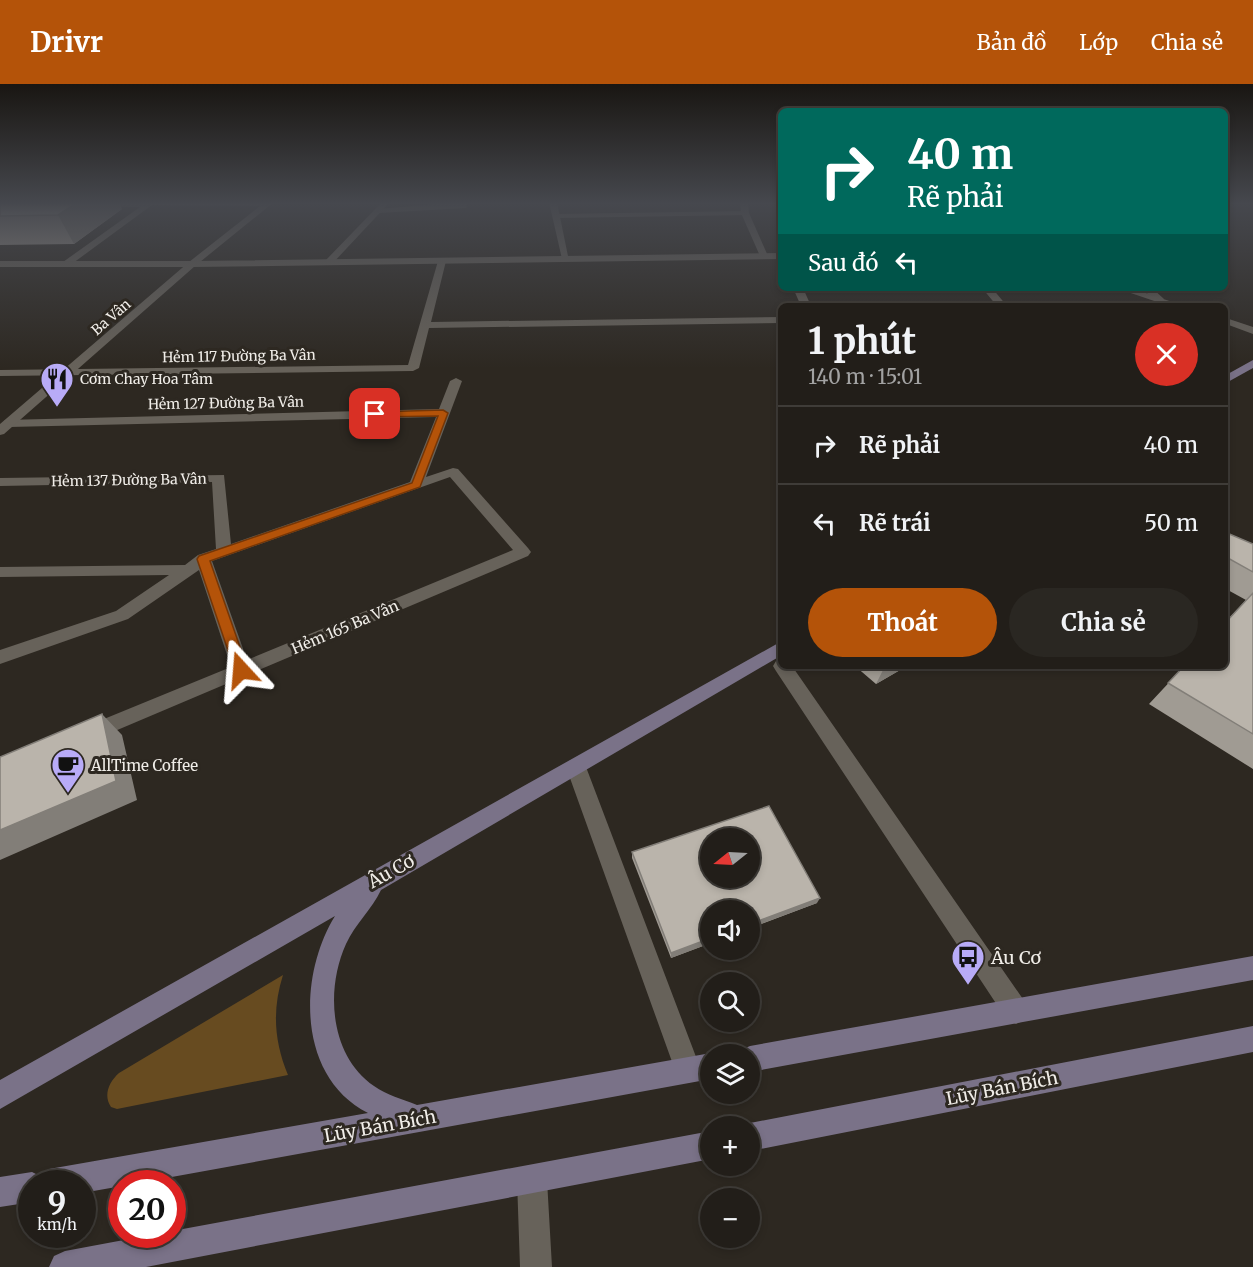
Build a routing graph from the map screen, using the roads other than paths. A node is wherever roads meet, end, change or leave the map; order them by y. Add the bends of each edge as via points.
1 (75, 257) edge
2 (201, 257) edge
3 (334, 257) edge
4 (684, 257) edge
5 (566, 259) joint
6 (442, 261) junction
7 (329, 262) junction
8 (0, 264) edge
9 (66, 264) junction
10 (192, 264) junction
11 (990, 291) edge
12 (1131, 291) edge
13 (1150, 291) edge
14 (1159, 299) junction
15 (1000, 303) edge
16 (1170, 303) edge
17 (778, 320) edge
18 (1228, 322) edge
19 (424, 325) junction
20 (1253, 331) edge
21 (1253, 363) edge
22 (0, 373) edge
23 (65, 374) junction
24 (1228, 379) edge
25 (456, 381) dead end
26 (443, 413) junction
27 (4, 427) edge
28 (0, 482) edge
29 (416, 485) junction
30 (224, 551) junction
31 (203, 559) junction
32 (188, 570) junction
33 (0, 573) edge
34 (0, 657) edge
35 (778, 659) edge
36 (786, 669) edge
37 (241, 670) junction
38 (77, 739) edge
39 (576, 767) junction
40 (378, 878) junction
41 (1253, 968) edge
42 (1016, 1011) junction
43 (1253, 1039) edge
44 (760, 1057) edge
45 (700, 1068) edge
46 (0, 1095) edge
47 (418, 1119) junction
48 (760, 1135) edge
49 (700, 1147) edge
50 (96, 1176) edge
51 (532, 1180) junction
52 (18, 1189) edge
53 (0, 1192) edge
54 (65, 1267) edge
55 (536, 1267) edge

1 - 9 street
2 - 10 street, Ba Vân
3 - 7 street
4 - 5 street
5 - 6 street
6 - 7 street
6 - 19 street
7 - 10 street
8 - 9 street
9 - 10 street
10 - 23 street, Ba Vân
11 - 15 street
12 - 14 street
13 - 14 street
14 - 16 street
17 - 19 street
18 - 20 street
19 - 23 street, Hẻm 117 Đường Ba Vân via 413,368
21 - 24 main road
22 - 23 street, Hẻm 117 Đường Ba Vân
23 - 27 street, Ba Vân
25 - 26 street
26 - 27 street, Hẻm 127 Đường Ba Vân
26 - 29 street
28 - 30 street, Hẻm 137 Đường Ba Vân via 219,478
29 - 30 street
29 - 37 street, Hẻm 165 Ba Vân via 453,472 523,552
30 - 31 street
31 - 32 street
31 - 37 street
32 - 33 street
32 - 34 street via 122,615
35 - 39 main road, Âu Cơ
36 - 42 street
37 - 38 street, Hẻm 165 Ba Vân
39 - 40 main road, Âu Cơ
39 - 45 street
40 - 46 main road, Âu Cơ
40 - 47 main road via 349,915 324,974 321,1006 326,1041 341,1072 363,1095
41 - 42 main road
42 - 44 main road
43 - 48 main road, Lũy Bán Bích
45 - 47 main road, Lũy Bán Bích
47 - 50 main road, Lũy Bán Bích
49 - 51 main road
51 - 54 main road
51 - 55 street
52 - 53 main road

